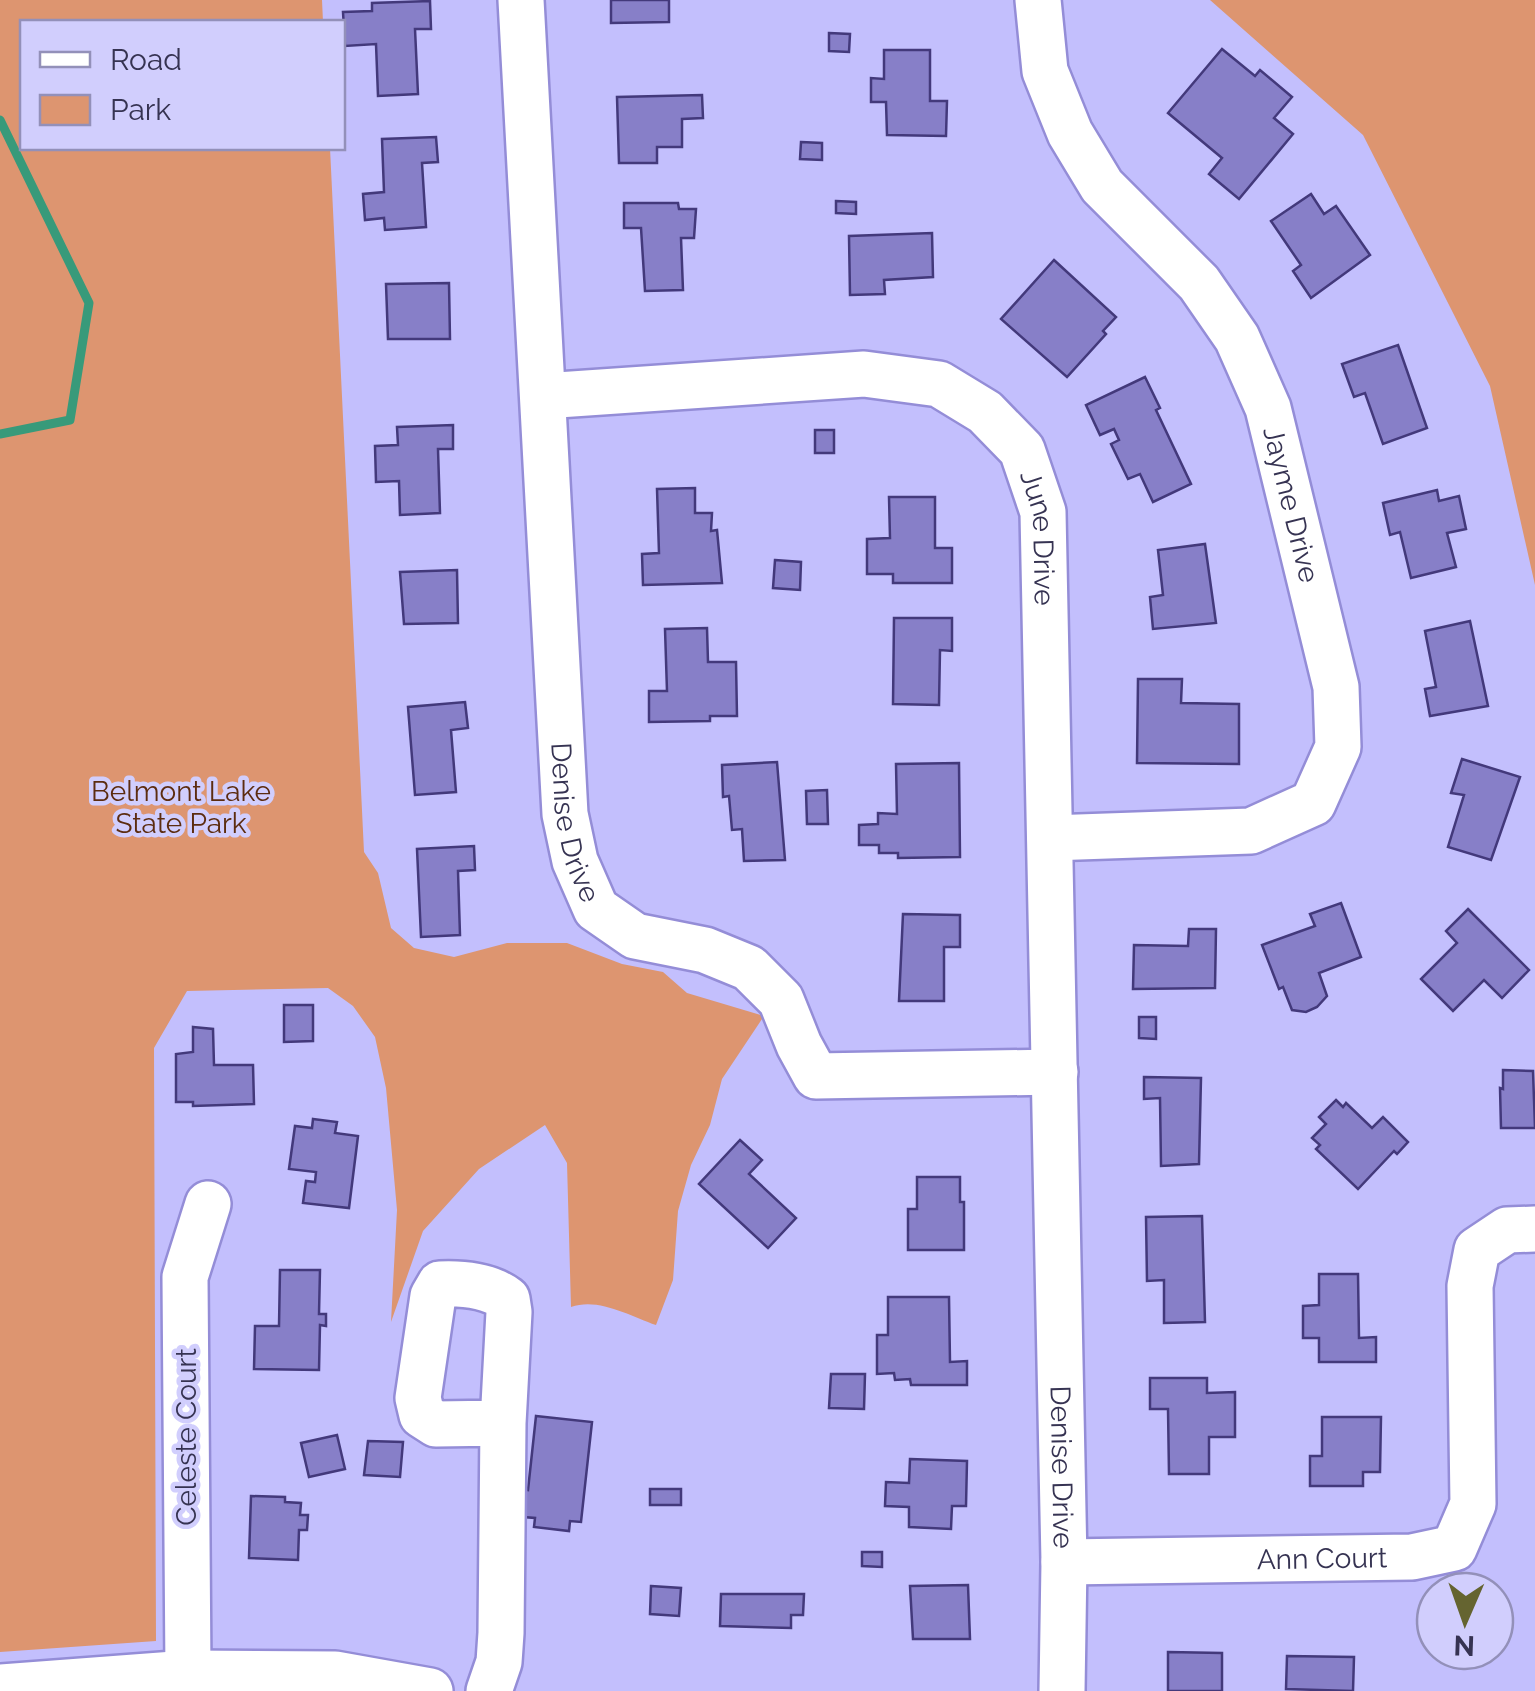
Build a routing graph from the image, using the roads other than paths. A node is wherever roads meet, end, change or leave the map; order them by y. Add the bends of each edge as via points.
1 (522, 0) edge
2 (1038, 0) edge
3 (543, 396) junction
4 (1050, 838) junction
5 (1054, 1072) junction
6 (208, 1204) dead end
7 (1535, 1229) edge
8 (502, 1423) dead end
9 (1064, 1562) junction
10 (188, 1674) junction
11 (0, 1687) edge
12 (430, 1691) edge
13 (489, 1691) edge
14 (1062, 1691) edge

1 - 3 street, Denise Drive
2 - 4 street, Jayme Drive via 1045,72 1070,134 1102,186 1199,283 1238,338 1268,408 1336,686 1338,747 1313,803 1250,831
3 - 4 street, June Drive via 864,374 939,384 986,412 1022,450 1043,512
3 - 5 street, Denise Drive via 565,814 574,861 596,909 636,936 706,950 749,968 781,1000 816,1076
4 - 5 street, June Drive
5 - 9 street, Denise Drive
6 - 10 street, Celeste Court via 185,1277
7 - 9 street, Ann Court via 1506,1230 1478,1250 1470,1286 1473,1504 1454,1548 1412,1557
8 - 13 street via 501,1632
9 - 14 street, Denise Drive
10 - 11 street
10 - 12 street via 334,1674

